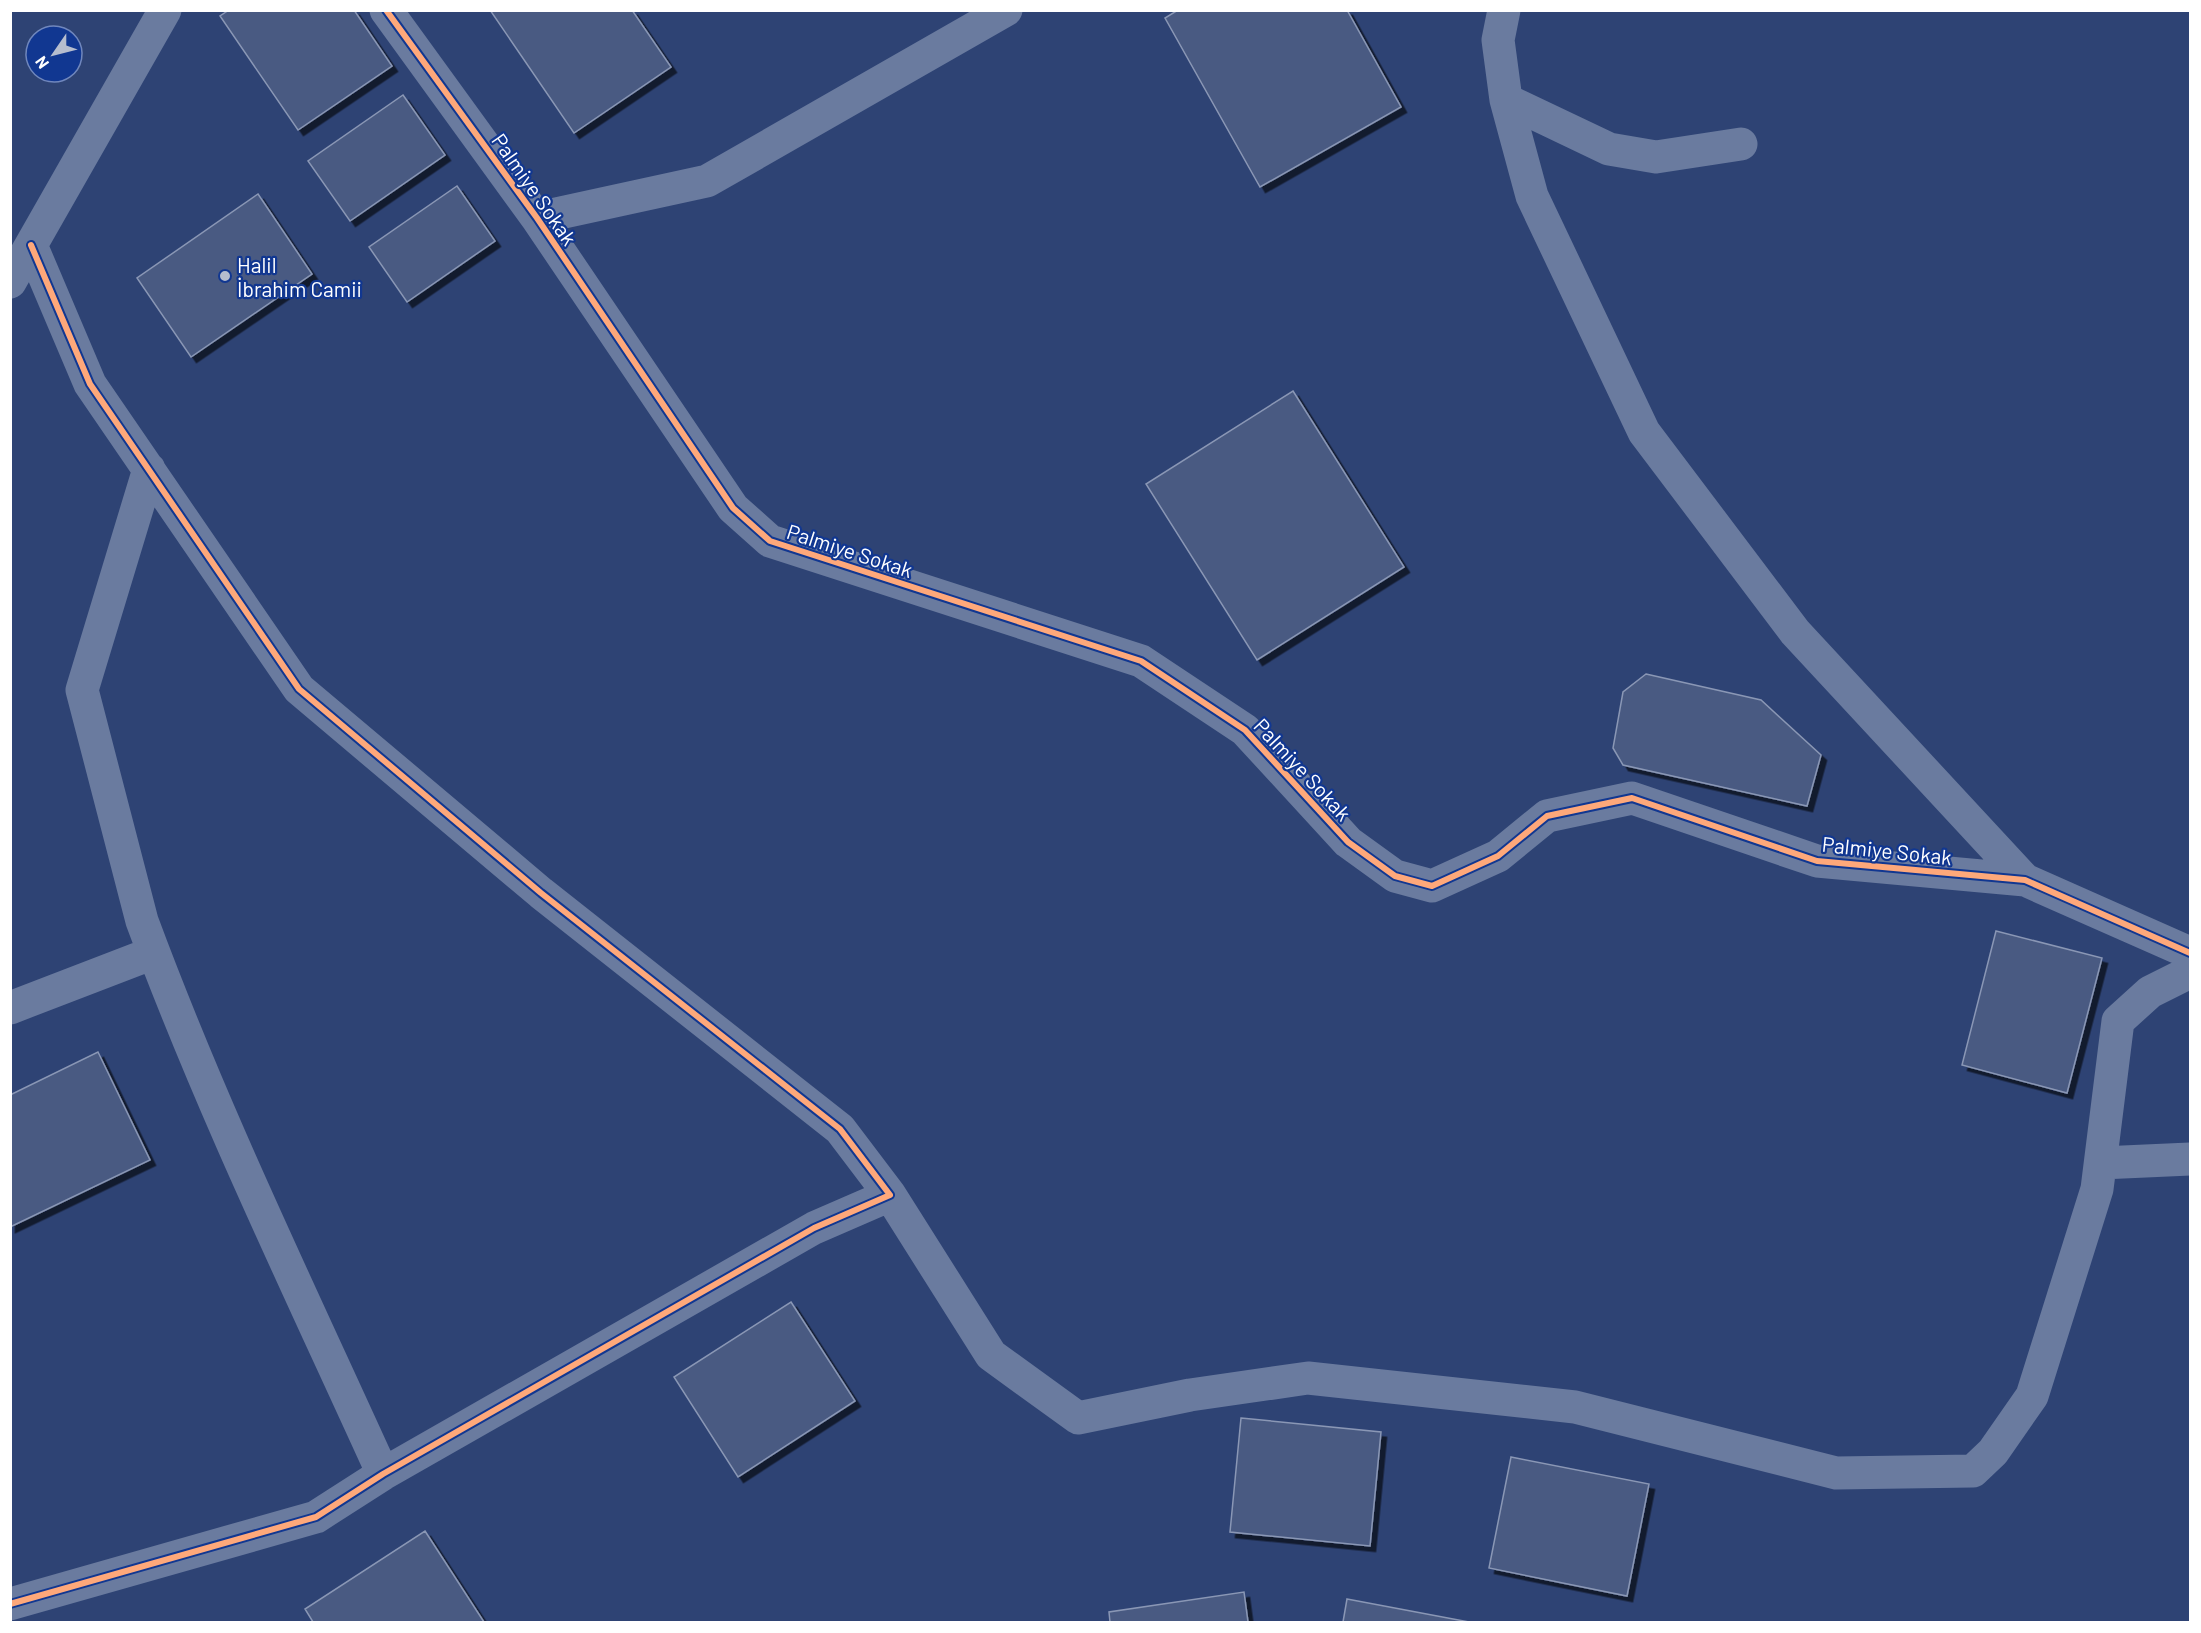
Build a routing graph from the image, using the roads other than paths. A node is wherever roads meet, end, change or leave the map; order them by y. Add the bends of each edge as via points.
1 (165, 10) edge
2 (386, 10) edge
3 (1006, 10) edge
4 (1503, 10) edge
5 (1506, 100) junction
6 (1741, 144) dead end
7 (537, 218) junction
8 (31, 245) junction
9 (10, 282) edge
10 (149, 468) junction
11 (2025, 880) junction
12 (153, 953) junction
13 (2190, 953) edge
14 (2190, 972) edge
15 (10, 1008) edge
16 (2190, 1159) edge
17 (2101, 1163) junction
18 (890, 1195) junction
19 (383, 1474) junction
20 (10, 1604) edge

1 - 8 street
2 - 7 street, Palmiye Sokak
3 - 7 street via 707,181
4 - 5 street via 1498,40
5 - 6 street via 1609,148 1656,157
5 - 11 street via 1532,196 1644,432 1795,632
7 - 11 street, Palmiye Sokak via 733,508 770,541 1141,661 1245,730 1348,842 1395,876 1432,886 1498,856 1547,816 1632,798 1817,861
8 - 9 street
8 - 10 street via 90,384
10 - 12 street via 82,690 141,921
10 - 18 street via 299,689 541,893 840,1129
11 - 13 street, Palmiye Sokak
12 - 15 street
12 - 19 street via 192,1054
14 - 17 street via 2150,992 2118,1021
16 - 17 street
17 - 18 street via 2097,1189 2032,1396 1993,1452 1973,1471 1836,1473 1575,1407 1308,1378 1190,1395 1078,1418 991,1355
18 - 19 street via 814,1228
19 - 20 street via 316,1517

